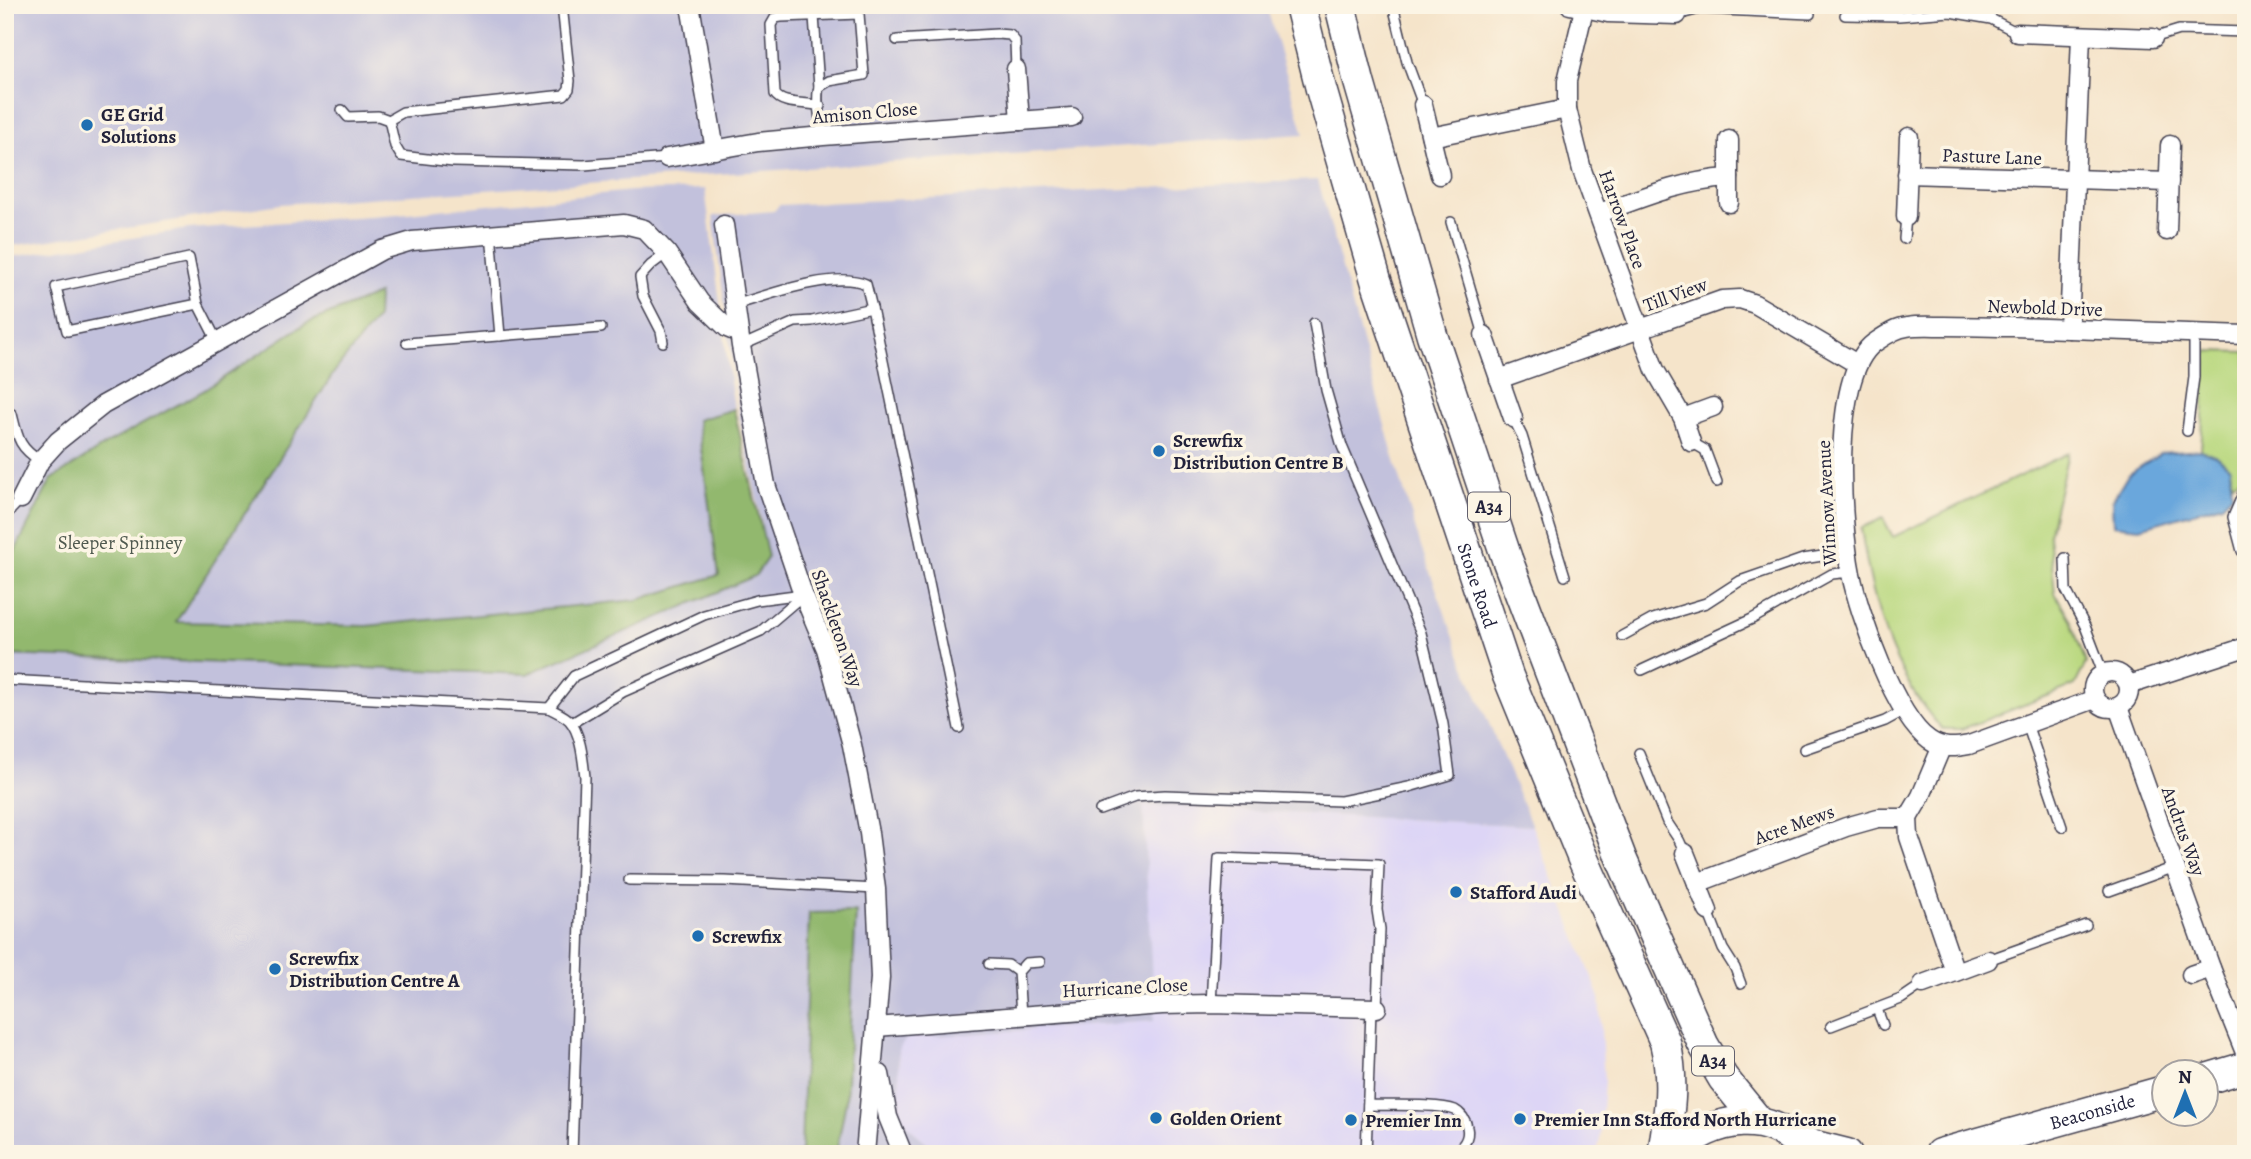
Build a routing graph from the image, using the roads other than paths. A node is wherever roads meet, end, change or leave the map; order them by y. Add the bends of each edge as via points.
1 (562, 5) edge
2 (690, 5) edge
3 (1300, 5) edge
4 (1340, 5) edge
5 (1393, 5) edge
6 (1577, 7) edge
7 (1810, 14) dead end
8 (1677, 15) joint
9 (1845, 15) dead end
10 (814, 16) junction
11 (2246, 32) edge
12 (2018, 33) joint
13 (2081, 36) junction
14 (2154, 38) joint
15 (897, 40) dead end
16 (1016, 69) joint
17 (819, 87) junction
18 (1423, 105) joint
19 (820, 106) junction
20 (1567, 109) junction
21 (342, 110) dead end
22 (1072, 117) dead end
23 (389, 120) junction
24 (1020, 121) junction
25 (823, 136) junction
26 (1431, 137) junction
27 (1909, 137) dead end
28 (1729, 140) dead end
29 (2170, 145) dead end
30 (715, 150) junction
31 (667, 158) joint
32 (1907, 174) junction
33 (1440, 175) dead end
34 (1729, 178) junction
35 (2075, 179) junction
36 (2169, 182) junction
37 (1729, 203) dead end
38 (1600, 213) junction
39 (1906, 216) joint
40 (1451, 222) dead end
41 (724, 225) dead end
42 (2168, 231) dead end
43 (491, 233) junction
44 (1904, 239) dead end
45 (667, 253) junction
46 (198, 304) junction
47 (735, 305) junction
48 (872, 308) junction
49 (1314, 323) dead end
50 (601, 328) dead end
51 (1641, 329) junction
52 (2069, 329) junction
53 (2194, 333) junction
54 (1484, 335) joint
55 (2246, 335) edge
56 (500, 336) junction
57 (740, 339) junction
58 (217, 341) junction
59 (663, 342) dead end
60 (407, 343) dead end
61 (1857, 364) junction
62 (1499, 379) junction
63 (1713, 407) dead end
64 (12, 414) dead end
65 (1513, 418) joint
66 (1683, 418) junction
67 (2187, 431) dead end
68 (1691, 442) joint
69 (40, 461) junction
70 (1717, 482) dead end
71 (2246, 487) edge
72 (21, 499) joint
73 (5, 516) edge
74 (2242, 551) dead end
75 (1848, 552) junction
76 (2065, 558) dead end
77 (1850, 572) junction
78 (1566, 576) dead end
79 (803, 594) junction
80 (1622, 636) dead end
81 (2246, 647) edge
82 (1642, 670) dead end
83 (2103, 673) junction
84 (5, 680) edge
85 (2129, 685) junction
86 (2095, 699) junction
87 (2118, 707) junction
88 (549, 708) junction
89 (1905, 710) junction
90 (572, 723) junction
91 (2026, 724) junction
92 (959, 728) dead end
93 (1942, 746) junction
94 (1804, 749) dead end
95 (1639, 753) dead end
96 (1100, 810) dead end
97 (1908, 818) junction
98 (2062, 827) dead end
99 (1685, 853) joint
100 (2175, 867) junction
101 (629, 880) dead end
102 (1697, 883) junction
103 (876, 889) junction
104 (2109, 891) dead end
105 (1708, 911) joint
106 (2086, 925) dead end
107 (1987, 960) joint
108 (1040, 962) dead end
109 (989, 964) dead end
110 (2211, 968) junction
111 (1018, 972) junction
112 (1955, 972) junction
113 (2191, 975) dead end
114 (1741, 984) dead end
115 (1923, 984) joint
116 (1210, 1004) junction
117 (1374, 1009) junction
118 (1877, 1009) junction
119 (1021, 1015) junction
120 (1883, 1025) dead end
121 (1831, 1026) dead end
122 (876, 1027) junction
123 (875, 1050) junction
124 (2246, 1055) edge
125 (2246, 1067) edge
126 (2220, 1075) edge
127 (2150, 1095) edge
128 (1368, 1105) junction
129 (1758, 1121) junction
130 (1799, 1144) edge
131 (572, 1154) edge
132 (865, 1154) edge
133 (903, 1154) edge
134 (1366, 1154) edge
135 (1453, 1154) edge
136 (1663, 1154) edge
137 (1673, 1154) edge
138 (1847, 1154) edge
139 (1940, 1154) edge

1 - 23 lane via 570,81 564,95 403,112
2 - 30 street
3 - 136 highway, Stone Road / A34 via 1377,280 1508,676 1665,1042 1672,1087
4 - 129 highway, Stone Road / A34 via 1432,335 1507,559 1622,858 1703,1044
5 - 18 lane
6 - 8 street, Harrow Place via 1608,13
6 - 20 street, Harrow Place
7 - 8 lane via 1700,9
9 - 12 lane via 1950,12 1991,19
10 - 17 lane
10 - 17 lane via 859,14 865,69 859,78
10 - 19 lane via 775,18 771,24 775,94 783,102
11 - 14 lane via 2179,30
12 - 13 street
13 - 14 street
13 - 35 street
15 - 16 lane via 1010,35 1015,41
16 - 24 street
17 - 19 lane
18 - 26 street
19 - 25 lane
20 - 26 street
20 - 38 street, Harrow Place
21 - 23 lane via 348,117
22 - 24 street, Amison Close
23 - 31 lane via 401,156 584,165
24 - 25 street, Amison Close
25 - 30 street, Amison Close
26 - 33 street
27 - 32 street
28 - 34 street
29 - 36 street
30 - 31 street, Amison Close
32 - 35 street, Pasture Lane
32 - 39 street
34 - 37 street
34 - 38 street via 1680,185
35 - 36 street, Pasture Lane
35 - 52 street
36 - 42 street
38 - 51 street, Harrow Place
39 - 44 lane
40 - 54 lane
41 - 47 street, Shackleton Way
43 - 45 street via 624,224 644,229
43 - 56 lane
43 - 58 street via 412,241 382,250
45 - 57 street via 700,302
45 - 59 lane via 640,277 643,296
46 - 46 lane via 67,331 56,287 189,258
46 - 58 lane
47 - 48 lane via 789,288 854,279 866,284
47 - 57 street, Shackleton Way
48 - 57 lane via 795,322
48 - 92 lane
49 - 96 lane via 1342,446 1421,633 1450,775 1341,801 1165,795 1135,797
50 - 56 lane
51 - 61 street, Till View via 1722,300 1740,299
51 - 62 street, Till View
51 - 66 street, Harrow Place via 1655,370
52 - 53 street, Newbold Drive
52 - 61 street, Newbold Drive via 1905,327 1871,345
53 - 55 street, Newbold Drive
53 - 67 lane
54 - 62 street
56 - 60 lane
57 - 79 street, Shackleton Way via 766,485
58 - 69 street via 103,405 72,427
61 - 75 street, Winnow Avenue via 1843,424
62 - 65 street
63 - 66 street
64 - 69 lane via 18,440
65 - 78 lane
66 - 68 street, Harrow Place
68 - 70 lane via 1705,450
69 - 72 street
71 - 74 lane via 2233,517
72 - 73 lane
75 - 77 street, Winnow Avenue
75 - 80 lane via 1803,559 1740,581 1706,603 1653,620
76 - 83 lane via 2066,590
77 - 82 lane via 1832,574 1752,619
77 - 89 street, Winnow Avenue via 1866,629
79 - 88 lane via 757,600 704,615 574,676
79 - 90 lane via 761,631 622,692
79 - 103 street, Shackleton Way via 826,649 849,732
81 - 85 street
83 - 85 street via 2116,672
83 - 86 street via 2093,687
84 - 88 lane
85 - 87 street via 2128,697
86 - 87 street via 2106,707
86 - 91 street
87 - 100 street, Andrus Way
88 - 90 lane
89 - 93 street, Winnow Avenue via 1927,739
89 - 94 lane
90 - 131 lane via 585,777
91 - 93 street via 1969,745
91 - 98 lane
93 - 97 street
95 - 99 lane
97 - 102 street, Acre Mews via 1878,818 1846,827
97 - 112 street via 1909,837
99 - 102 street
100 - 104 lane
100 - 110 street, Andrus Way
101 - 103 lane
102 - 105 street
103 - 122 street, Shackleton Way via 880,978
105 - 114 lane
106 - 107 lane
107 - 112 street
108 - 111 lane via 1026,963
109 - 111 lane via 1008,965
110 - 113 street
110 - 124 street, Andrus Way
111 - 119 lane
112 - 115 street
115 - 118 lane
116 - 117 street, Hurricane Close
116 - 117 lane via 1219,858 1379,864
116 - 119 street, Hurricane Close
117 - 128 lane
118 - 120 lane
118 - 121 lane
119 - 122 street, Hurricane Close
122 - 123 street, Shackleton Way
123 - 132 street, Shackleton Way
123 - 133 street, Shackleton Way via 888,1117
125 - 126 highway
127 - 139 highway, Beaconside
128 - 134 lane
128 - 135 lane via 1456,1111 1468,1129 1467,1139
129 - 130 highway via 1772,1124
129 - 137 highway via 1706,1131
130 - 138 highway

